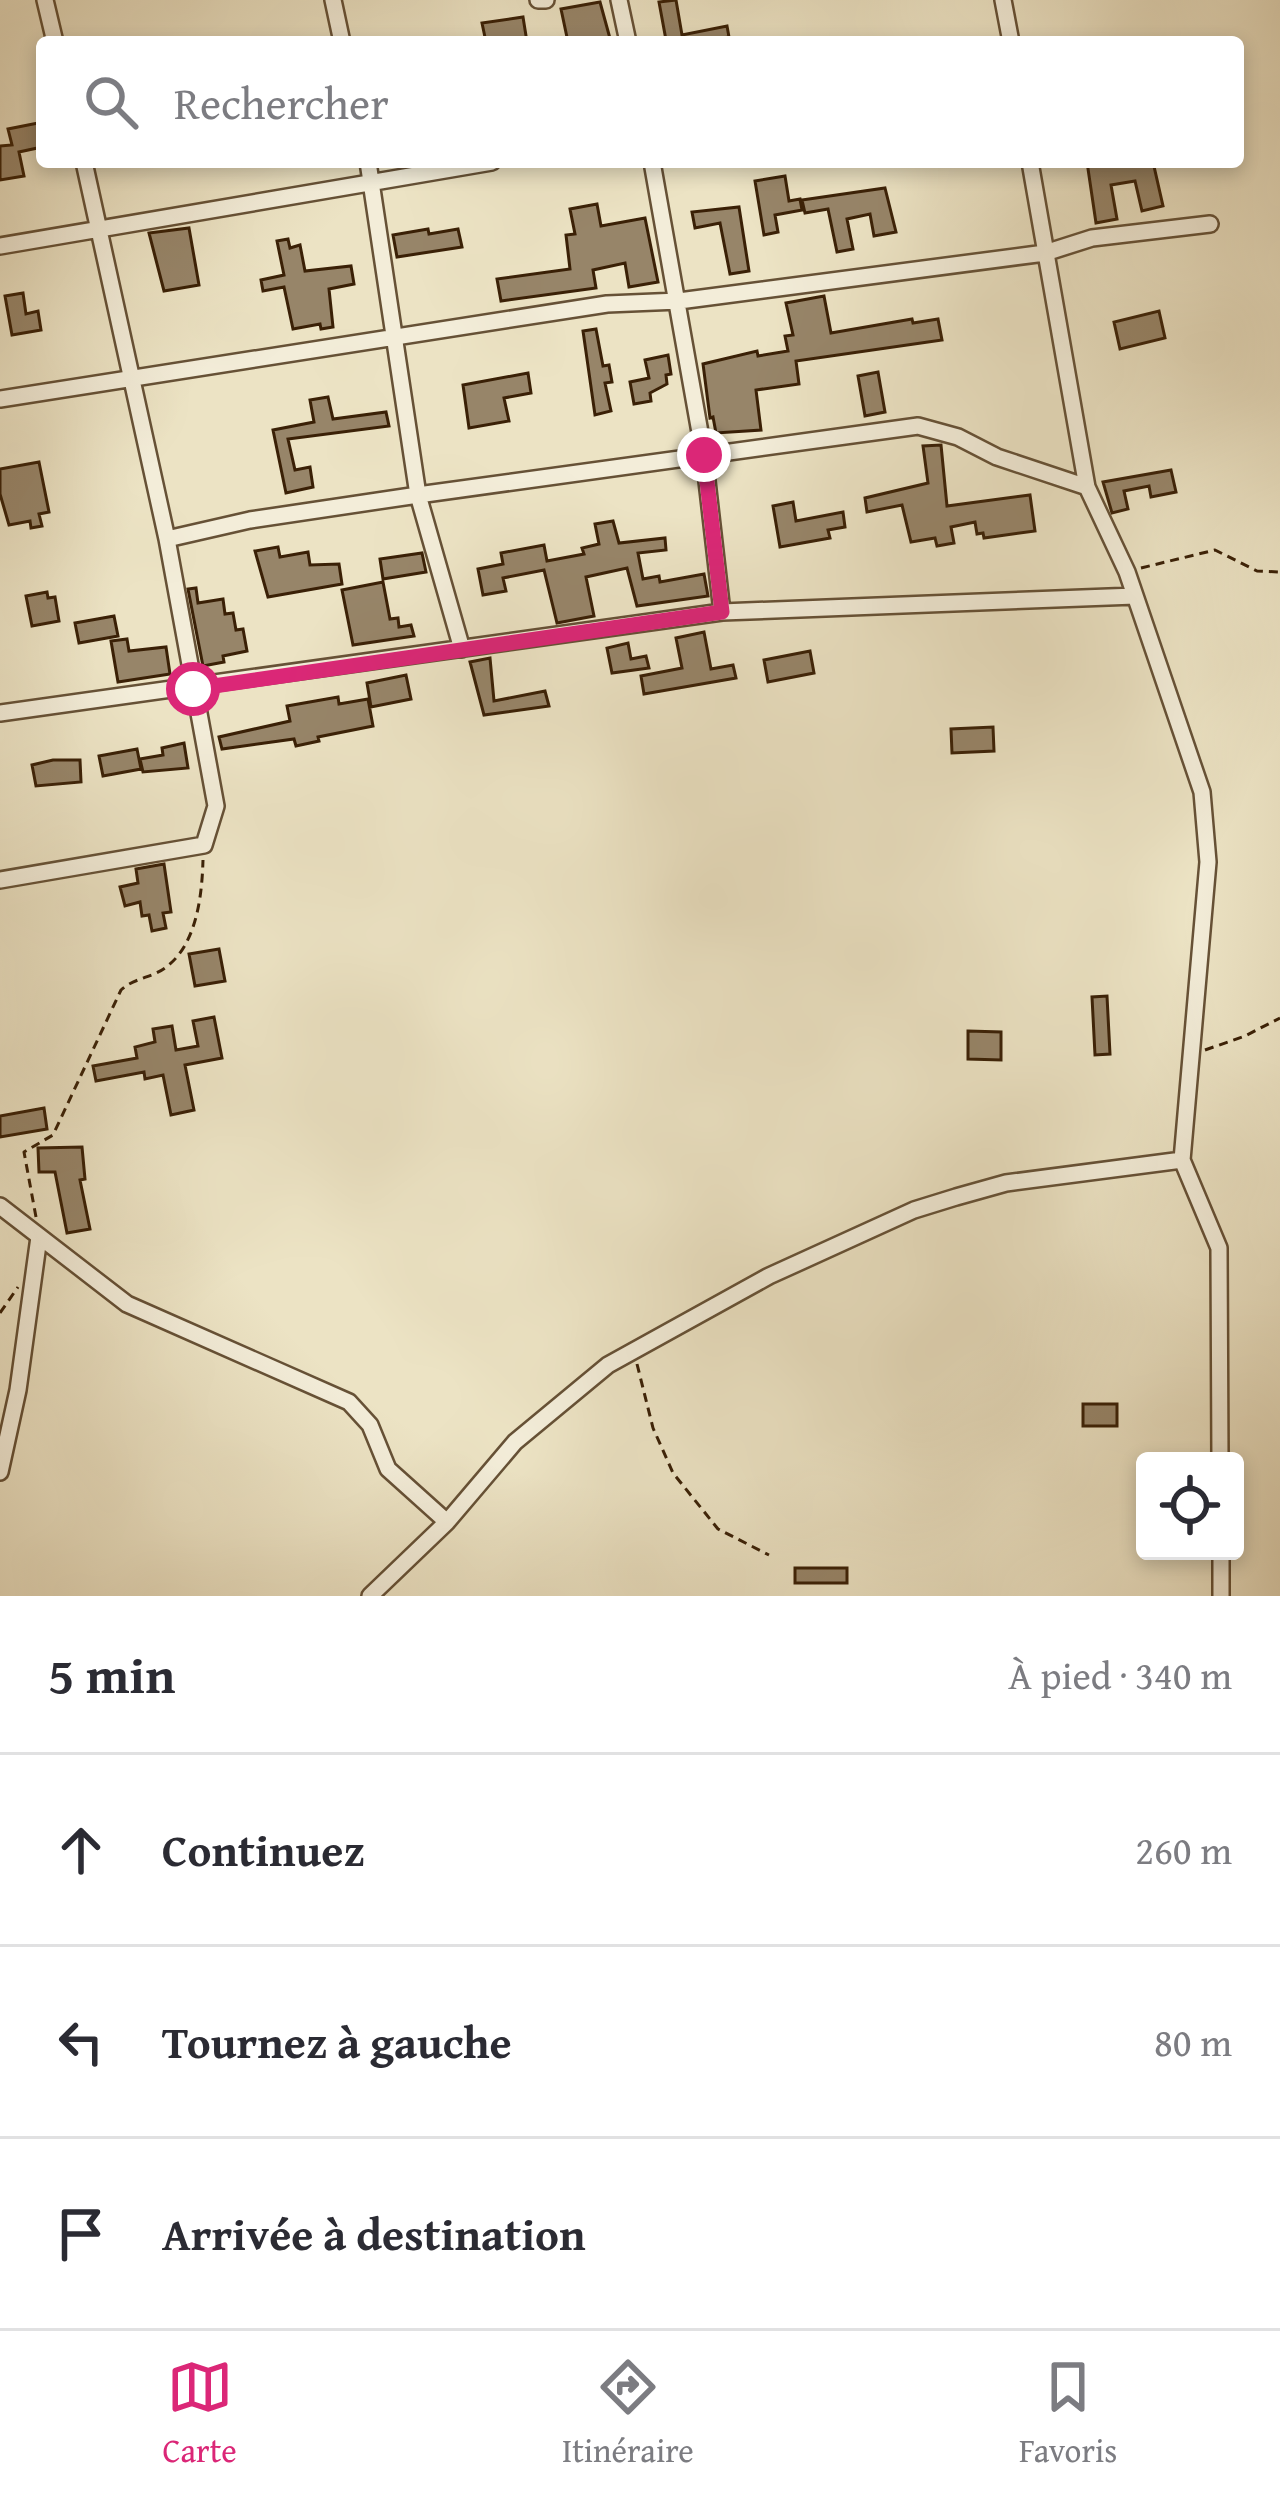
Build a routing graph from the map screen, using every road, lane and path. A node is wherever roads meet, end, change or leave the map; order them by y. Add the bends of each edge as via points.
1 (45, 0) edge
2 (333, 0) edge
3 (620, 0) edge
4 (1004, 0) edge
5 (54, 36) edge
6 (341, 36) edge
7 (627, 36) edge
8 (1010, 36) edge
9 (85, 168) edge
10 (370, 168) edge
11 (454, 168) edge
12 (653, 168) edge
13 (1031, 168) edge
14 (373, 181) junction
15 (1210, 224) dead end
16 (100, 229) junction
17 (0, 246) edge
18 (1046, 253) junction
19 (679, 301) junction
20 (394, 338) junction
21 (132, 376) junction
22 (0, 399) edge
23 (704, 455) junction
24 (1087, 487) junction
25 (418, 495) junction
26 (167, 539) junction
27 (1127, 572) junction
28 (1280, 572) edge
29 (1135, 596) junction
30 (722, 612) junction
31 (463, 649) junction
32 (193, 689) junction
33 (0, 713) edge
34 (204, 845) junction
35 (0, 880) edge
36 (1280, 1018) edge
37 (1191, 1055) junction
38 (1182, 1160) junction
39 (0, 1206) edge
40 (39, 1237) junction
41 (634, 1351) junction
42 (1220, 1452) edge
43 (0, 1472) edge
44 (447, 1522) junction
45 (770, 1555) dead end
46 (1221, 1560) edge
47 (370, 1596) edge
48 (1221, 1596) edge

1 - 5 street
2 - 6 street
3 - 7 street
4 - 8 street
9 - 16 street
10 - 14 street
11 - 14 street
12 - 19 street
13 - 18 street
14 - 16 street
14 - 20 street
15 - 18 street via 1091,238
16 - 17 street
16 - 21 street
18 - 19 street
18 - 24 street
19 - 20 street via 607,304
19 - 23 street
20 - 21 street
20 - 25 street
21 - 22 street
21 - 26 street
23 - 24 street via 917,426
23 - 25 street
23 - 30 street
24 - 27 street
25 - 26 street
25 - 31 street
26 - 32 street
27 - 28 path via 1215,550 1257,571
27 - 29 street
29 - 30 street
29 - 37 street via 1202,792 1208,862
30 - 31 street
31 - 32 street
32 - 33 street
32 - 34 street via 216,806
34 - 35 street
34 - 40 path via 201,902 182,948 164,968 122,990 53,1135 24,1152
36 - 37 path
37 - 38 street
38 - 41 street via 1006,1183 914,1210
38 - 42 street via 1219,1248
39 - 40 street
40 - 43 street
40 - 44 street via 127,1304 349,1402 388,1468
41 - 44 street via 515,1442
41 - 45 path via 673,1473 718,1529
44 - 47 street
46 - 48 street

